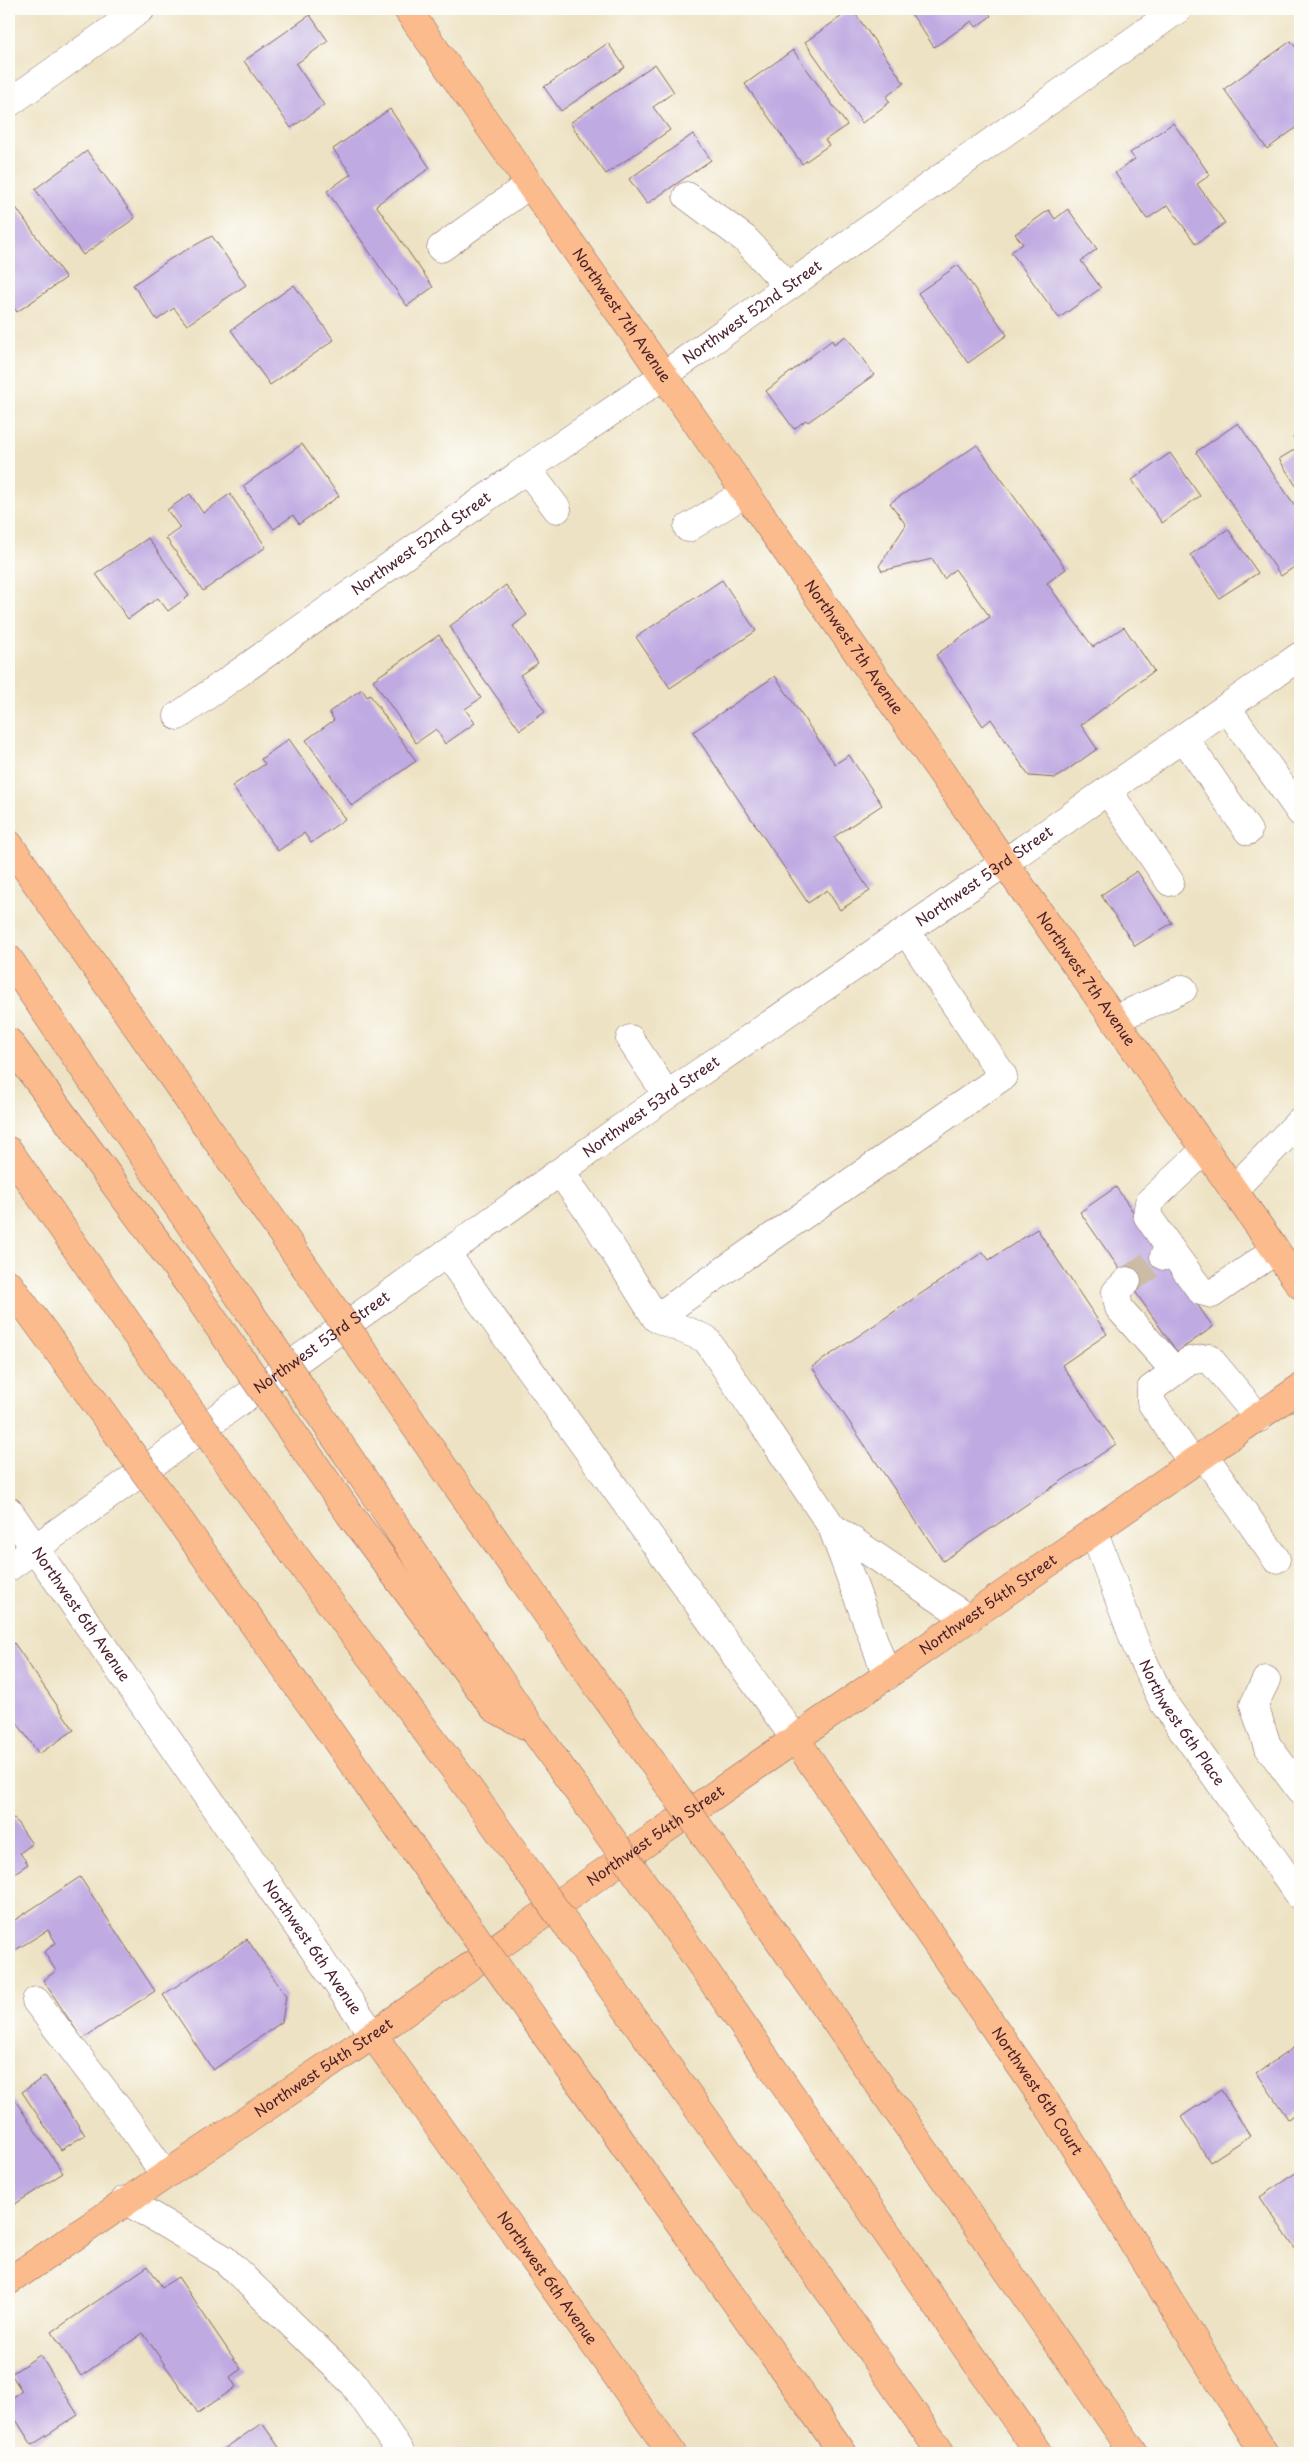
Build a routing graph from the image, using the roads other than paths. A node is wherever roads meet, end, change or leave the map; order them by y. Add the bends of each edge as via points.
1 (141, 9) edge
2 (407, 9) edge
3 (1178, 9) edge
4 (9, 103) edge
5 (530, 184) junction
6 (687, 196) dead end
7 (441, 248) dead end
8 (788, 286) junction
9 (663, 376) junction
10 (527, 469) junction
11 (745, 493) junction
12 (557, 509) dead end
13 (688, 528) dead end
14 (1300, 656) edge
15 (1227, 708) junction
16 (178, 716) dead end
17 (1184, 738) junction
18 (1108, 791) junction
19 (1300, 812) edge
20 (1248, 831) dead end
21 (9, 844) edge
22 (1006, 862) junction
23 (1170, 882) dead end
24 (906, 931) junction
25 (9, 959) edge
26 (1183, 989) dead end
27 (1115, 1019) junction
28 (630, 1039) dead end
29 (9, 1042) edge
30 (667, 1095) junction
31 (1300, 1121) edge
32 (1206, 1149) junction
33 (9, 1151) edge
34 (560, 1172) junction
35 (1233, 1190) junction
36 (1276, 1250) junction
37 (446, 1253) junction
38 (1128, 1281) tunnel mouth
39 (9, 1284) edge
40 (1300, 1285) edge
41 (656, 1318) junction
42 (1175, 1371) junction
43 (1300, 1388) edge
44 (1259, 1418) junction
45 (1198, 1458) junction
46 (9, 1511) edge
47 (832, 1527) junction
48 (1094, 1532) junction
49 (35, 1549) junction
50 (1276, 1559) dead end
51 (9, 1567) edge
52 (969, 1618) junction
53 (886, 1676) junction
54 (1266, 1680) dead end
55 (534, 1730) junction
56 (796, 1740) junction
57 (1300, 1790) edge
58 (1300, 1896) edge
59 (36, 2001) dead end
60 (373, 2036) junction
61 (165, 2175) junction
62 (125, 2200) junction
63 (9, 2281) edge
64 (401, 2453) edge
65 (672, 2453) edge
66 (843, 2453) edge
67 (941, 2453) edge
68 (1040, 2453) edge
69 (1134, 2453) edge
70 (1264, 2453) edge

1 - 4 street
2 - 5 main road, Northwest 7th Avenue
3 - 8 street, Northwest 52nd Street
5 - 7 street
5 - 9 main road, Northwest 7th Avenue
6 - 8 street via 745,239
8 - 9 street, Northwest 52nd Street
9 - 10 street, Northwest 52nd Street
9 - 11 main road, Northwest 7th Avenue
10 - 12 street
10 - 16 street, Northwest 52nd Street
11 - 13 street
11 - 22 main road, Northwest 7th Avenue
14 - 15 street, Northwest 53rd Street
15 - 17 street, Northwest 53rd Street
15 - 19 street
17 - 18 street, Northwest 53rd Street
17 - 20 street
18 - 22 street, Northwest 53rd Street
18 - 23 street
21 - 69 main road, bridge via 435,1455 756,1907
22 - 24 street, Northwest 53rd Street
22 - 27 main road, Northwest 7th Avenue
24 - 30 street, Northwest 53rd Street
24 - 41 street via 1003,1076
25 - 55 main road, bridge
26 - 27 street
27 - 32 main road, Northwest 7th Avenue
28 - 30 street
29 - 55 main road, bridge via 190,1286 351,1516 494,1708
30 - 34 street, Northwest 53rd Street
31 - 35 street
32 - 35 main road, Northwest 7th Avenue
32 - 36 street via 1149,1202 1147,1215 1167,1253 1201,1290 1212,1294
33 - 67 main road, bridge via 132,1329 295,1556 464,1782
34 - 37 street, Northwest 53rd Street
34 - 41 street
35 - 36 main road, Northwest 7th Avenue
36 - 40 main road, Northwest 7th Avenue
37 - 49 street, Northwest 53rd Street
37 - 56 street
38 - 42 street via 1116,1292 1119,1308
39 - 66 main road, bridge
41 - 47 street via 706,1339
42 - 44 street via 1189,1361 1209,1358
42 - 45 street via 1151,1388 1151,1402
43 - 44 main road, Northwest 54th Street
44 - 45 main road, Northwest 54th Street
45 - 48 main road, Northwest 54th Street
45 - 50 street
46 - 49 street, Northwest 6th Avenue
47 - 52 street
47 - 53 street
48 - 52 main road, Northwest 54th Street
48 - 58 street, Northwest 6th Place via 1138,1650 1163,1702
49 - 51 street, Northwest 53rd Street
49 - 60 street, Northwest 6th Avenue
52 - 53 main road, Northwest 54th Street
53 - 56 main road, Northwest 54th Street
54 - 57 street via 1254,1705 1267,1745
55 - 68 main road, bridge
56 - 60 main road, Northwest 54th Street
56 - 70 main road, Northwest 6th Court via 1054,2113
59 - 61 street
60 - 61 main road, Northwest 54th Street
60 - 65 main road, Northwest 6th Avenue
61 - 62 main road, Northwest 54th Street
62 - 63 main road, Northwest 54th Street
62 - 64 street via 224,2259 354,2384

